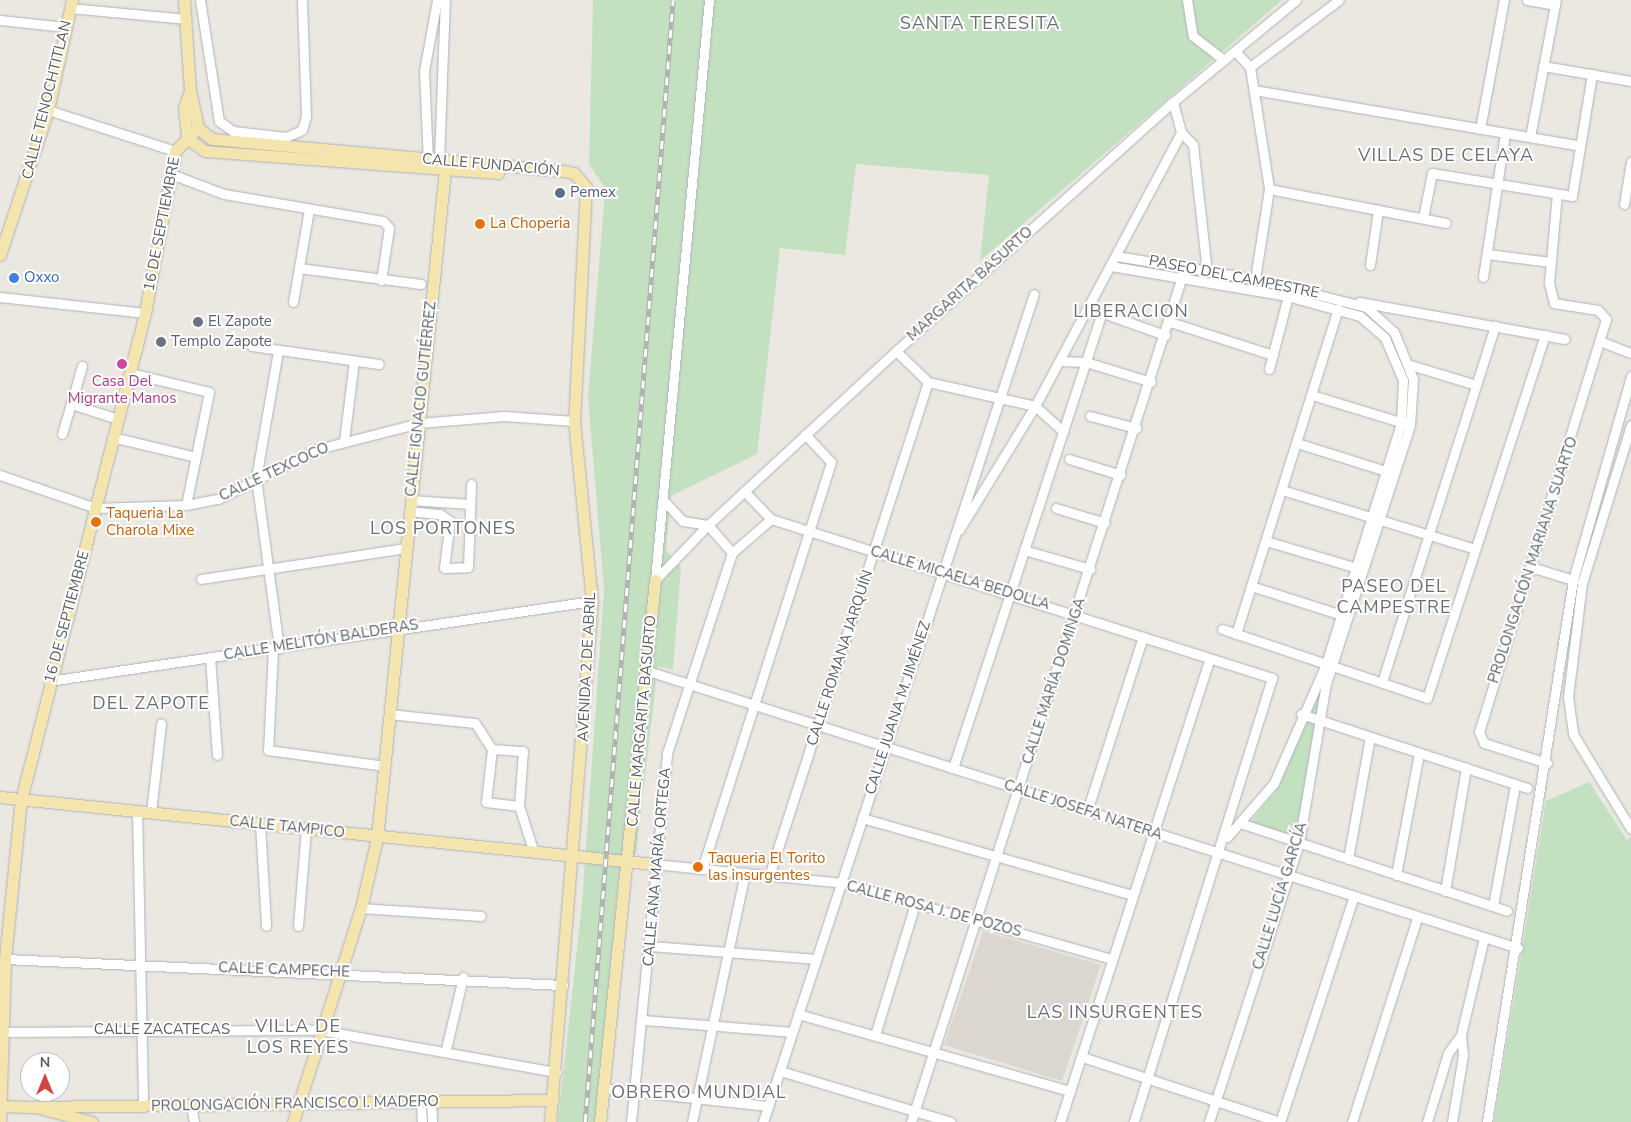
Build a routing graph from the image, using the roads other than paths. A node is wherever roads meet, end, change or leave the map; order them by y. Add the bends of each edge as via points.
1 (184, 0) edge
2 (200, 0) edge
3 (302, 0) edge
4 (437, 0) edge
5 (445, 0) edge
6 (709, 0) edge
7 (1187, 0) edge
8 (1296, 0) edge
9 (1339, 0) edge
10 (1504, 0) edge
11 (1526, 0) edge
12 (1555, 3) edge
13 (71, 4) edge
14 (186, 19) junction
15 (0, 20) edge
16 (66, 27) junction
17 (1235, 51) junction
18 (1224, 60) junction
19 (1543, 66) junction
20 (1250, 67) junction
21 (1592, 74) junction
22 (1631, 81) edge
23 (190, 90) junction
24 (1254, 90) junction
25 (1174, 102) junction
26 (48, 110) junction
27 (198, 128) junction
28 (1480, 129) junction
29 (1182, 132) junction
30 (1505, 133) junction
31 (1530, 137) junction
32 (187, 138) junction
33 (1580, 146) junction
34 (175, 151) junction
35 (1631, 162) edge
36 (435, 164) junction
37 (374, 165) junction
38 (171, 174) junction
39 (583, 182) junction
40 (1497, 183) junction
41 (1268, 190) junction
42 (1557, 194) junction
43 (1624, 204) dead end
44 (309, 209) junction
45 (1378, 210) junction
46 (1423, 218) junction
47 (1446, 223) dead end
48 (1487, 254) junction
49 (0, 256) edge
50 (1116, 256) junction
51 (1551, 262) junction
52 (1370, 264) dead end
53 (1111, 266) junction
54 (299, 268) junction
55 (1184, 271) junction
56 (1208, 271) junction
57 (1483, 277) dead end
58 (1255, 279) junction
59 (381, 280) junction
60 (421, 284) dead end
61 (1290, 286) junction
62 (1034, 294) dead end
63 (1287, 296) junction
64 (0, 297) edge
65 (293, 302) dead end
66 (1352, 302) junction
67 (1089, 308) junction
68 (1338, 309) junction
69 (145, 313) junction
70 (1102, 313) junction
71 (1170, 322) junction
72 (1495, 326) junction
73 (1165, 335) junction
74 (1545, 335) junction
75 (1565, 339) dead end
76 (1602, 342) junction
77 (252, 346) dead end
78 (278, 351) junction
79 (896, 351) junction
80 (1631, 353) edge
81 (1273, 355) junction
82 (354, 361) junction
83 (1060, 361) junction
84 (1397, 361) junction
85 (1086, 362) junction
86 (379, 364) dead end
87 (1410, 365) junction
88 (82, 366) dead end
89 (1269, 369) dead end
90 (130, 373) junction
91 (1631, 376) edge
92 (928, 382) junction
93 (1151, 382) junction
94 (1476, 385) junction
95 (1312, 395) junction
96 (996, 398) junction
97 (71, 404) junction
98 (1036, 406) junction
99 (1090, 416) dead end
100 (118, 419) junction
101 (574, 421) junction
102 (419, 424) junction
103 (1406, 424) junction
104 (1631, 425) edge
105 (1136, 428) junction
106 (1063, 430) junction
107 (62, 434) dead end
108 (805, 434) junction
109 (112, 437) junction
110 (344, 441) junction
111 (1297, 443) junction
112 (196, 457) junction
113 (1069, 459) dead end
114 (1386, 471) junction
115 (0, 475) edge
116 (1121, 475) junction
117 (256, 478) junction
118 (471, 484) dead end
119 (1282, 490) junction
120 (744, 491) junction
121 (665, 502) junction
122 (470, 504) junction
123 (186, 505) junction
124 (410, 506) junction
125 (96, 508) junction
126 (1056, 508) dead end
127 (1376, 518) junction
128 (771, 519) junction
129 (1105, 523) junction
130 (708, 525) junction
131 (810, 530) junction
132 (1429, 535) junction
133 (951, 541) junction
134 (1266, 541) junction
135 (405, 548) junction
136 (1474, 549) junction
137 (1024, 550) junction
138 (874, 552) junction
139 (732, 553) junction
140 (268, 567) junction
141 (1531, 567) junction
142 (1357, 568) junction
143 (1090, 569) junction
144 (942, 573) junction
145 (202, 579) dead end
146 (655, 580) junction
147 (1573, 580) junction
148 (1251, 586) junction
149 (1010, 593) junction
150 (592, 601) junction
151 (1076, 614) junction
152 (1342, 615) junction
153 (397, 629) junction
154 (1222, 629) dead end
155 (1236, 634) junction
156 (1143, 637) junction
157 (276, 648) junction
158 (210, 657) junction
159 (1209, 660) junction
160 (1329, 665) junction
161 (648, 671) junction
162 (49, 681) junction
163 (1382, 682) junction
164 (689, 684) junction
165 (755, 704) junction
166 (389, 714) junction
167 (1301, 714) junction
168 (1320, 719) junction
169 (161, 724) dead end
170 (818, 726) junction
171 (1370, 737) junction
172 (885, 746) junction
173 (492, 749) junction
174 (1419, 753) junction
175 (218, 755) dead end
176 (1547, 763) junction
177 (385, 766) junction
178 (954, 768) junction
179 (1466, 768) junction
180 (1515, 785) junction
181 (1527, 788) dead end
182 (1019, 790) junction
183 (0, 797) edge
184 (21, 800) junction
185 (519, 806) junction
186 (137, 810) junction
187 (1087, 811) junction
188 (151, 812) junction
189 (862, 818) junction
190 (260, 824) junction
191 (1240, 824) junction
192 (306, 829) junction
193 (1631, 829) edge
194 (1154, 832) junction
195 (377, 838) junction
196 (1225, 838) junction
197 (1299, 843) junction
198 (534, 853) junction
199 (1219, 854) junction
200 (573, 857) junction
201 (996, 857) junction
202 (1348, 859) junction
203 (629, 862) junction
204 (654, 864) junction
205 (702, 869) junction
206 (746, 873) junction
207 (1396, 875) junction
208 (769, 876) junction
209 (1287, 877) junction
210 (843, 883) junction
211 (1445, 891) junction
212 (1133, 895) junction
213 (1354, 899) junction
214 (915, 904) junction
215 (1493, 906) junction
216 (361, 908) junction
217 (1508, 911) dead end
218 (481, 916) dead end
219 (1417, 918) junction
220 (977, 920) junction
221 (5, 926) edge
222 (266, 926) dead end
223 (298, 926) dead end
224 (1484, 938) junction
225 (650, 946) junction
226 (1518, 948) junction
227 (728, 953) junction
228 (5, 959) junction
229 (816, 959) junction
230 (1112, 959) junction
231 (141, 965) junction
232 (340, 972) junction
233 (463, 977) junction
234 (564, 985) junction
235 (798, 1014) junction
236 (644, 1020) junction
237 (714, 1026) junction
238 (143, 1030) junction
239 (320, 1030) junction
240 (3, 1032) junction
241 (792, 1032) junction
242 (875, 1035) junction
243 (1461, 1035) junction
244 (446, 1050) junction
245 (934, 1052) junction
246 (1082, 1057) junction
247 (780, 1071) junction
248 (556, 1072) junction
249 (1148, 1078) junction
250 (602, 1088) junction
251 (1070, 1092) junction
252 (636, 1094) junction
253 (697, 1099) junction
254 (553, 1100) junction
255 (1215, 1101) junction
256 (426, 1102) junction
257 (192, 1105) junction
258 (297, 1105) junction
259 (0, 1106) edge
260 (143, 1106) junction
261 (768, 1106) junction
262 (36, 1107) junction
263 (915, 1111) junction
264 (599, 1121) edge
265 (0, 1122) edge
266 (92, 1122) edge
267 (194, 1122) edge
268 (293, 1122) edge
269 (422, 1122) edge
270 (432, 1122) edge
271 (550, 1122) edge
272 (630, 1122) edge
273 (692, 1122) edge
274 (763, 1122) edge
275 (911, 1122) edge
276 (951, 1122) edge
277 (1060, 1122) edge
278 (1134, 1122) edge
279 (1208, 1122) edge
280 (1280, 1122) edge
281 (1352, 1122) edge
282 (1427, 1122) edge
283 (1452, 1122) edge
284 (1487, 1122) edge

1 - 14 main road
2 - 3 street via 218,121 233,131 286,137 302,130 306,116
4 - 36 street via 424,71
5 - 36 street
6 - 121 street
7 - 18 street via 1193,36
8 - 17 street, MARGARITA BASURTO
9 - 20 street
10 - 28 street
11 - 12 street
12 - 19 street
13 - 14 street
13 - 16 main road, CALLE TENOCHTITLAN
14 - 23 main road
15 - 16 street
16 - 26 main road, CALLE TENOCHTITLAN
17 - 18 street, MARGARITA BASURTO
17 - 20 street
18 - 25 street, MARGARITA BASURTO
19 - 21 street
19 - 31 street
20 - 24 street
21 - 22 street
21 - 33 street
23 - 27 main road
23 - 32 main road via 184,108
24 - 28 street
24 - 41 street
25 - 29 street
25 - 79 street, MARGARITA BASURTO
26 - 34 street
26 - 49 main road, CALLE TENOCHTITLAN
27 - 32 main road, 16 DE SEPTIEMBRE
27 - 36 main road, CALLE FUNDACIÓN via 212,139 228,144
28 - 30 street
29 - 50 street
29 - 56 street via 1193,145
30 - 31 street
30 - 40 street
31 - 33 street
32 - 34 main road, 16 DE SEPTIEMBRE
32 - 37 main road, CALLE FUNDACIÓN via 205,151
33 - 42 street via 1572,196
34 - 38 main road, 16 DE SEPTIEMBRE
35 - 43 street
36 - 37 main road, CALLE FUNDACIÓN
36 - 37 street via 381,161
36 - 39 main road, CALLE FUNDACIÓN
36 - 39 main road, CALLE FUNDACIÓN via 565,171
36 - 102 main road, CALLE IGNACIO GUTIÉRREZ
38 - 44 street via 224,194
38 - 69 main road, 16 DE SEPTIEMBRE
39 - 101 main road, AVENIDA 2 DE ABRIL via 586,225
40 - 42 street
40 - 46 street via 1432,173
40 - 48 street
41 - 45 street
41 - 58 street
42 - 51 street
44 - 54 street
44 - 59 street via 387,223
45 - 46 street
45 - 52 street
46 - 47 street
48 - 51 street
48 - 57 street
50 - 53 street
50 - 55 street, PASEO DEL CAMPESTRE
51 - 76 street, PROLONGACIÓN MARIANA SUARTO via 1549,283 1554,303 1603,313
53 - 55 street, PASEO DEL CAMPESTRE
53 - 67 street
54 - 59 street
54 - 65 street
55 - 56 street, PASEO DEL CAMPESTRE
55 - 63 street, PASEO DEL CAMPESTRE
55 - 71 street, CALLE MARÍA DOMINGA
56 - 58 street, PASEO DEL CAMPESTRE
58 - 61 street, PASEO DEL CAMPESTRE
59 - 60 street
61 - 63 street
61 - 66 street, PASEO DEL CAMPESTRE
62 - 96 street, CALLE JUANA M. JIMÉNEZ
63 - 68 street, PASEO DEL CAMPESTRE
63 - 81 street
64 - 69 street
66 - 72 street, PASEO DEL CAMPESTRE
66 - 87 street via 1394,332
67 - 70 street
67 - 83 street
68 - 84 street, PASEO DEL CAMPESTRE via 1373,326
68 - 95 street
69 - 90 main road, 16 DE SEPTIEMBRE
70 - 73 street
70 - 85 street
71 - 73 street, CALLE MARÍA DOMINGA
71 - 81 street
72 - 74 street, PASEO DEL CAMPESTRE
72 - 94 street
73 - 93 street, CALLE MARÍA DOMINGA
74 - 75 street, PASEO DEL CAMPESTRE
74 - 136 street
76 - 80 street
76 - 141 street, PROLONGACIÓN MARIANA SUARTO
77 - 78 street
78 - 82 street
78 - 117 street
79 - 92 street
79 - 108 street, MARGARITA BASURTO
81 - 89 street
82 - 86 street
82 - 110 street, CALLE TEXCOCO
83 - 85 street
83 - 98 street
84 - 87 street
84 - 103 street via 1406,403
85 - 93 street
85 - 106 street
87 - 94 street
87 - 103 street via 1414,403
88 - 97 street
90 - 100 main road, 16 DE SEPTIEMBRE
90 - 112 street via 209,392
91 - 147 street
92 - 96 street
92 - 138 street, CALLE ROMANA JARQUÍN
93 - 105 street, CALLE MARÍA DOMINGA
94 - 132 street
95 - 103 street
95 - 111 street
96 - 98 street
96 - 133 street, CALLE JUANA M. JIMÉNEZ
97 - 100 street
97 - 107 street
98 - 106 street
98 - 133 street
99 - 105 street
100 - 109 main road, 16 DE SEPTIEMBRE
101 - 102 street, CALLE TEXCOCO via 504,416
101 - 150 main road, AVENIDA 2 DE ABRIL
102 - 110 street, CALLE TEXCOCO
102 - 124 main road, CALLE IGNACIO GUTIÉRREZ
103 - 114 street
103 - 127 street
104 - 193 street via 1582,582 1568,697 1573,734
105 - 116 street, CALLE MARÍA DOMINGA
106 - 137 street
108 - 120 street, MARGARITA BASURTO
108 - 131 street via 831,462
109 - 112 street
109 - 125 main road, 16 DE SEPTIEMBRE
110 - 117 street, CALLE TEXCOCO
111 - 114 street
111 - 119 street
112 - 123 street
113 - 116 street
114 - 127 street
115 - 125 street, CALLE TEXCOCO
116 - 129 street, CALLE MARÍA DOMINGA
117 - 123 street, CALLE TEXCOCO via 218,499
117 - 140 street
118 - 122 street
119 - 127 street
119 - 134 street
120 - 128 street
120 - 130 street, MARGARITA BASURTO
121 - 130 street via 683,521
121 - 146 street
122 - 124 street
122 - 124 street via 468,567 444,568 450,522 440,514
123 - 125 street, CALLE TEXCOCO
124 - 135 main road, CALLE IGNACIO GUTIÉRREZ
125 - 162 main road, 16 DE SEPTIEMBRE
126 - 129 street
127 - 132 street
127 - 142 street
127 - 160 street
128 - 131 street, CALLE MICAELA BEDOLLA
128 - 139 street
129 - 143 street, CALLE MARÍA DOMINGA
130 - 139 street
130 - 146 street, MARGARITA BASURTO
131 - 138 street, CALLE MICAELA BEDOLLA
131 - 165 street
132 - 136 street
132 - 163 street
133 - 144 street, CALLE JUANA M. JIMÉNEZ
134 - 142 street
134 - 148 street
135 - 140 street
135 - 153 main road, CALLE IGNACIO GUTIÉRREZ
136 - 163 street via 1427,698
137 - 143 street
137 - 149 street
138 - 144 street, CALLE MICAELA BEDOLLA
138 - 170 street, CALLE ROMANA JARQUÍN
139 - 164 street, CALLE ANA MARÍA ORTEGA
140 - 145 street
140 - 157 street
141 - 147 street
141 - 176 street, PROLONGACIÓN MARIANA SUARTO via 1479,732 1484,743
142 - 152 street
143 - 151 street, CALLE MARÍA DOMINGA
144 - 149 street, CALLE MICAELA BEDOLLA
144 - 172 street, CALLE JUANA M. JIMÉNEZ
146 - 161 main road, CALLE MARGARITA BASURTO
147 - 176 street
148 - 152 street
148 - 155 street
149 - 151 street, CALLE MICAELA BEDOLLA
149 - 178 street
150 - 153 street, CALLE MELITÓN BALDERAS
150 - 200 main road, AVENIDA 2 DE ABRIL
151 - 156 street, CALLE MICAELA BEDOLLA
151 - 182 street, CALLE MARÍA DOMINGA
152 - 160 street
153 - 157 street, CALLE MELITÓN BALDERAS
153 - 166 main road, CALLE IGNACIO GUTIÉRREZ
154 - 155 street
155 - 160 street
156 - 159 street, CALLE MICAELA BEDOLLA
156 - 187 street
157 - 158 street, CALLE MELITÓN BALDERAS
157 - 177 street via 268,750
158 - 162 street, CALLE MELITÓN BALDERAS
158 - 175 street
159 - 194 street
159 - 196 street, CALLE MICAELA BEDOLLA via 1272,678
160 - 163 street
160 - 167 street
160 - 168 street, CALLE LUCÍA GARCÍA
161 - 164 street, CALLE JOSEFA NATERA
161 - 203 main road, CALLE MARGARITA BASURTO
162 - 184 main road, 16 DE SEPTIEMBRE
164 - 165 street, CALLE JOSEFA NATERA
164 - 204 street, CALLE ANA MARÍA ORTEGA via 667,753
165 - 170 street, CALLE JOSEFA NATERA
165 - 205 street
166 - 173 street via 475,723
166 - 177 main road, CALLE IGNACIO GUTIÉRREZ
167 - 168 street
167 - 191 street via 1274,782
168 - 171 street
168 - 197 street, CALLE LUCÍA GARCÍA
169 - 188 street
170 - 172 street, CALLE JOSEFA NATERA
170 - 208 street, CALLE ROMANA JARQUÍN
171 - 174 street
171 - 202 street
172 - 178 street, CALLE JOSEFA NATERA
172 - 189 street, CALLE JUANA M. JIMÉNEZ
173 - 185 street via 523,752
173 - 185 street via 486,802
174 - 179 street
174 - 207 street
176 - 226 street
177 - 195 main road, CALLE IGNACIO GUTIÉRREZ
178 - 182 street, CALLE JOSEFA NATERA
179 - 180 street
179 - 211 street
180 - 181 street
180 - 215 street
182 - 187 street, CALLE JOSEFA NATERA
182 - 201 street, CALLE MARÍA DOMINGA
183 - 184 main road, CALLE TAMPICO
184 - 186 main road, CALLE TAMPICO
184 - 221 main road, 16 DE SEPTIEMBRE
185 - 198 street
186 - 188 main road, CALLE TAMPICO
186 - 231 street
187 - 194 street, CALLE JOSEFA NATERA
188 - 190 main road, CALLE TAMPICO
189 - 201 street
189 - 210 street, CALLE JUANA M. JIMÉNEZ
190 - 192 main road, CALLE TAMPICO
190 - 222 street
191 - 196 street
191 - 197 street
192 - 195 main road, CALLE TAMPICO
192 - 223 street
194 - 199 street, CALLE JOSEFA NATERA
194 - 212 street
195 - 198 main road, CALLE TAMPICO
195 - 216 main road, CALLE IGNACIO GUTIÉRREZ
196 - 199 street
197 - 202 street
197 - 209 street, CALLE LUCÍA GARCÍA
198 - 200 main road, CALLE TAMPICO
199 - 209 street, CALLE JOSEFA NATERA
199 - 249 street
200 - 203 main road, CALLE ROSA J. DE POZOS
200 - 234 main road, AVENIDA 2 DE ABRIL
201 - 212 street
201 - 220 street, CALLE MARÍA DOMINGA
202 - 207 street
203 - 204 main road, CALLE ROSA J. DE POZOS
203 - 250 main road, CALLE MARGARITA BASURTO
204 - 205 street, CALLE ROSA J. DE POZOS
204 - 225 street, CALLE ANA MARÍA ORTEGA
205 - 206 street, CALLE ROSA J. DE POZOS
206 - 208 street, CALLE ROSA J. DE POZOS
206 - 227 street
207 - 211 street
208 - 210 street, CALLE ROSA J. DE POZOS
209 - 213 street, CALLE JOSEFA NATERA
209 - 255 street, CALLE LUCÍA GARCÍA
210 - 214 street, CALLE ROSA J. DE POZOS
210 - 229 street, CALLE JUANA M. JIMÉNEZ
211 - 215 street
212 - 230 street
213 - 219 street, CALLE JOSEFA NATERA
213 - 280 street
214 - 220 street, CALLE ROSA J. DE POZOS
214 - 242 street
215 - 217 street
216 - 218 street
216 - 232 main road, CALLE IGNACIO GUTIÉRREZ
219 - 224 street, CALLE JOSEFA NATERA
219 - 281 street
220 - 230 street, CALLE ROSA J. DE POZOS
220 - 245 street, CALLE MARÍA DOMINGA
221 - 228 main road, 16 DE SEPTIEMBRE
224 - 226 street, CALLE JOSEFA NATERA
224 - 243 street
225 - 227 street
225 - 236 street, CALLE ANA MARÍA ORTEGA
226 - 284 street
227 - 229 street
227 - 237 street
228 - 231 street, CALLE CAMPECHE
228 - 240 main road, 16 DE SEPTIEMBRE
229 - 235 street, CALLE JUANA M. JIMÉNEZ
230 - 246 street
231 - 232 street, CALLE CAMPECHE
231 - 238 street
232 - 233 street, CALLE CAMPECHE
232 - 239 main road, CALLE IGNACIO GUTIÉRREZ
233 - 234 street, CALLE CAMPECHE
233 - 244 street
234 - 248 main road, AVENIDA 2 DE ABRIL
235 - 241 street, CALLE JUANA M. JIMÉNEZ
235 - 242 street
236 - 237 street
236 - 252 street, CALLE ANA MARÍA ORTEGA
237 - 241 street
237 - 253 street
238 - 239 street, CALLE ZACATECAS
238 - 240 street, CALLE ZACATECAS
238 - 260 street
239 - 244 street, CALLE ZACATECAS
239 - 258 main road, CALLE IGNACIO GUTIÉRREZ
240 - 259 main road, 16 DE SEPTIEMBRE
241 - 247 street, CALLE JUANA M. JIMÉNEZ
242 - 245 street
243 - 282 street via 1448,1053
243 - 283 street via 1463,1055
244 - 248 street, CALLE ZACATECAS
245 - 251 street
245 - 263 street, CALLE MARÍA DOMINGA
246 - 249 street
246 - 251 street
247 - 261 street, CALLE JUANA M. JIMÉNEZ
247 - 263 street
248 - 254 main road, AVENIDA 2 DE ABRIL
249 - 255 street
249 - 278 street
250 - 252 street
250 - 264 main road, CALLE MARGARITA BASURTO
251 - 277 street
252 - 253 street
252 - 272 street, CALLE ANA MARÍA ORTEGA
253 - 261 street
253 - 273 street
254 - 256 main road, PROLONGACIÓN FRANCISCO I. MADERO
254 - 271 main road, AVENIDA 2 DE ABRIL
255 - 279 street, CALLE LUCÍA GARCÍA
255 - 280 street
256 - 258 main road, PROLONGACIÓN FRANCISCO I. MADERO
256 - 269 street
256 - 270 street
257 - 258 main road, PROLONGACIÓN FRANCISCO I. MADERO
257 - 260 main road, PROLONGACIÓN FRANCISCO I. MADERO
257 - 267 street
258 - 268 main road, CALLE IGNACIO GUTIÉRREZ
259 - 262 main road
259 - 265 main road, 16 DE SEPTIEMBRE
260 - 262 main road, PROLONGACIÓN FRANCISCO I. MADERO
261 - 274 street, CALLE JUANA M. JIMÉNEZ
262 - 266 main road
263 - 275 street, CALLE MARÍA DOMINGA
263 - 276 street

